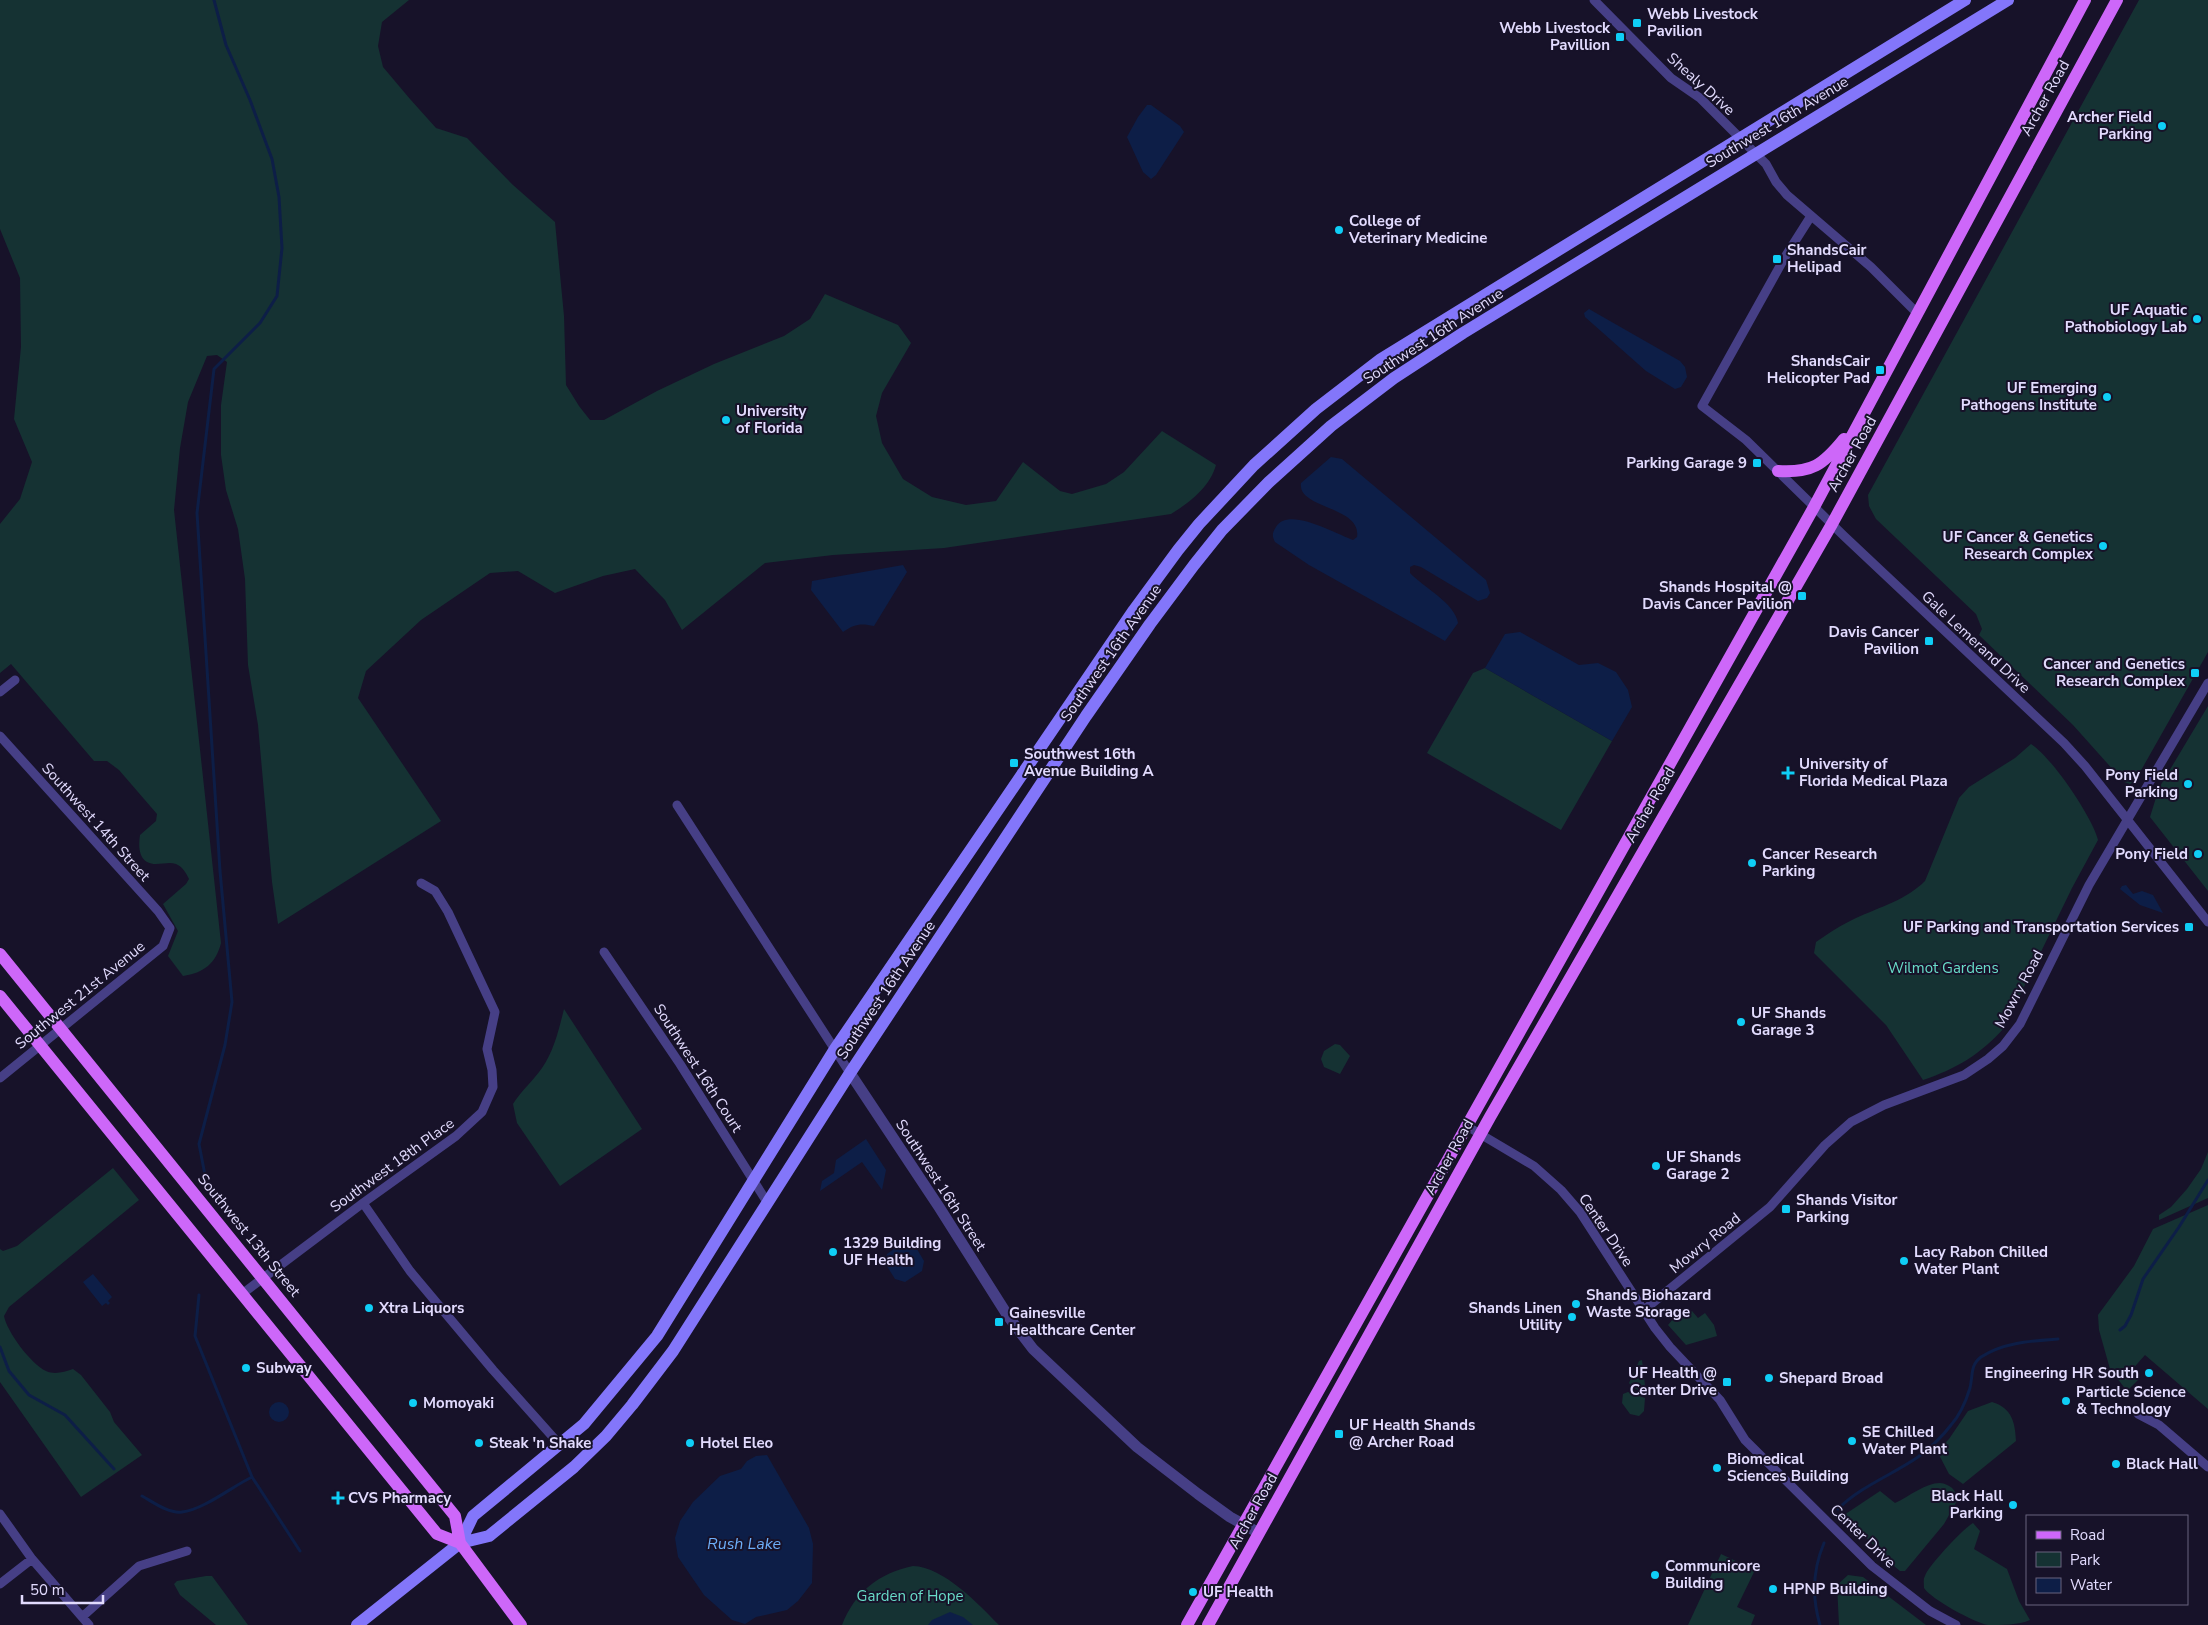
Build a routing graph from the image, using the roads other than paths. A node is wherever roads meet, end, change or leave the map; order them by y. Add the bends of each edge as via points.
1 (1594, 0) edge
2 (1965, 0) edge
3 (2008, 0) edge
4 (2084, 0) edge
5 (2117, 0) edge
6 (1741, 139) junction
7 (1756, 154) junction
8 (1811, 216) junction
9 (1918, 313) junction
10 (1863, 416) junction
11 (1778, 471) junction
12 (1814, 507) junction
13 (1832, 524) junction
14 (15, 680) dead end
15 (2208, 683) edge
16 (0, 692) edge
17 (0, 736) edge
18 (677, 805) dead end
19 (2128, 821) junction
20 (421, 883) dead end
21 (2208, 922) edge
22 (170, 928) joint
23 (604, 952) dead end
24 (0, 954) edge
25 (0, 996) edge
26 (60, 1029) junction
27 (40, 1046) junction
28 (835, 1049) junction
29 (850, 1073) junction
30 (0, 1078) edge
31 (1465, 1125) junction
32 (1480, 1134) junction
33 (754, 1182) junction
34 (767, 1202) junction
35 (364, 1203) junction
36 (262, 1278) junction
37 (242, 1294) junction
38 (1644, 1310) junction
39 (2138, 1414) dead end
40 (560, 1445) junction
41 (2208, 1467) edge
42 (0, 1514) edge
43 (1243, 1524) junction
44 (1259, 1533) junction
45 (460, 1543) junction
46 (186, 1551) dead end
47 (32, 1559) junction
48 (0, 1584) edge
49 (82, 1617) junction
50 (89, 1625) edge
51 (357, 1625) edge
52 (521, 1625) edge
53 (1187, 1625) edge
54 (1208, 1625) edge
55 (1956, 1625) edge

1 - 6 street, Shealy Drive via 1671,78 1700,98
2 - 6 main road, Southwest 16th Avenue
3 - 7 main road, Southwest 16th Avenue
4 - 9 main road, Archer Road
5 - 13 main road, Archer Road
6 - 7 street, Shealy Drive
6 - 28 main road, Southwest 16th Avenue via 1381,359 1316,409 1254,465 1199,524 1138,604
7 - 8 street, Shealy Drive via 1781,189
7 - 29 main road, Southwest 16th Avenue via 1394,378 1331,426 1269,482 1222,530 1150,624
8 - 9 street, Shealy Drive via 1871,267
8 - 11 street, Gale Lemerand Drive via 1702,406 1746,440
9 - 10 main road, Archer Road
10 - 11 main road via 1821,463 1798,472
10 - 12 main road, Archer Road
11 - 12 street, Gale Lemerand Drive
12 - 13 street, Gale Lemerand Drive
12 - 31 main road, Archer Road
13 - 19 street, Gale Lemerand Drive via 2064,743
13 - 32 main road, Archer Road
14 - 16 street
15 - 19 street, Mowry Road
17 - 22 street, Southwest 14th Street
18 - 28 street, Southwest 16th Street
19 - 21 street, Gale Lemerand Drive
19 - 38 street, Mowry Road via 2089,885 2020,1024 2003,1046 1964,1075 1884,1105 1851,1122 1825,1144 1763,1213
20 - 35 street, Southwest 18th Place via 435,891 448,912 495,1012 488,1049 493,1087 482,1112 456,1136
22 - 26 street, Southwest 21st Avenue via 163,946
23 - 33 street, Southwest 16th Court
24 - 26 main road, Southwest 13th Street
25 - 27 main road
26 - 27 street, Southwest 21st Avenue
26 - 36 main road, Southwest 13th Street
27 - 30 street, Southwest 21st Avenue
27 - 37 main road
28 - 29 street, Southwest 16th Street
28 - 33 main road, Southwest 16th Avenue
29 - 34 main road, Southwest 16th Avenue
29 - 43 street, Southwest 16th Street via 1008,1316 1033,1349 1136,1447
31 - 32 street, Center Drive
31 - 43 main road, Archer Road
32 - 38 street, Center Drive via 1534,1166 1561,1190 1580,1212
32 - 44 main road, Archer Road
33 - 34 street, Southwest 16th Court
33 - 40 main road, Southwest 16th Avenue via 657,1336 596,1412
34 - 45 main road, Southwest 16th Avenue via 673,1351 606,1436 574,1467 489,1536
35 - 36 street, Southwest 18th Place
35 - 40 street via 410,1271
36 - 37 street, Southwest 18th Place
36 - 45 main road, Southwest 13th Street via 455,1516
37 - 45 main road via 437,1534
38 - 55 street, Center Drive via 1670,1347 1720,1400 1737,1430 1753,1449 1880,1573 1930,1611
39 - 41 street via 2159,1425
40 - 45 main road, Southwest 16th Avenue via 473,1516
42 - 47 street
43 - 44 street, Southwest 16th Street
43 - 53 main road, Archer Road
44 - 54 main road, Archer Road
45 - 51 main road, Southwest 16th Avenue
45 - 52 main road, Southwest 13th Street
46 - 49 street via 139,1566
47 - 48 street
47 - 49 street
49 - 50 street

